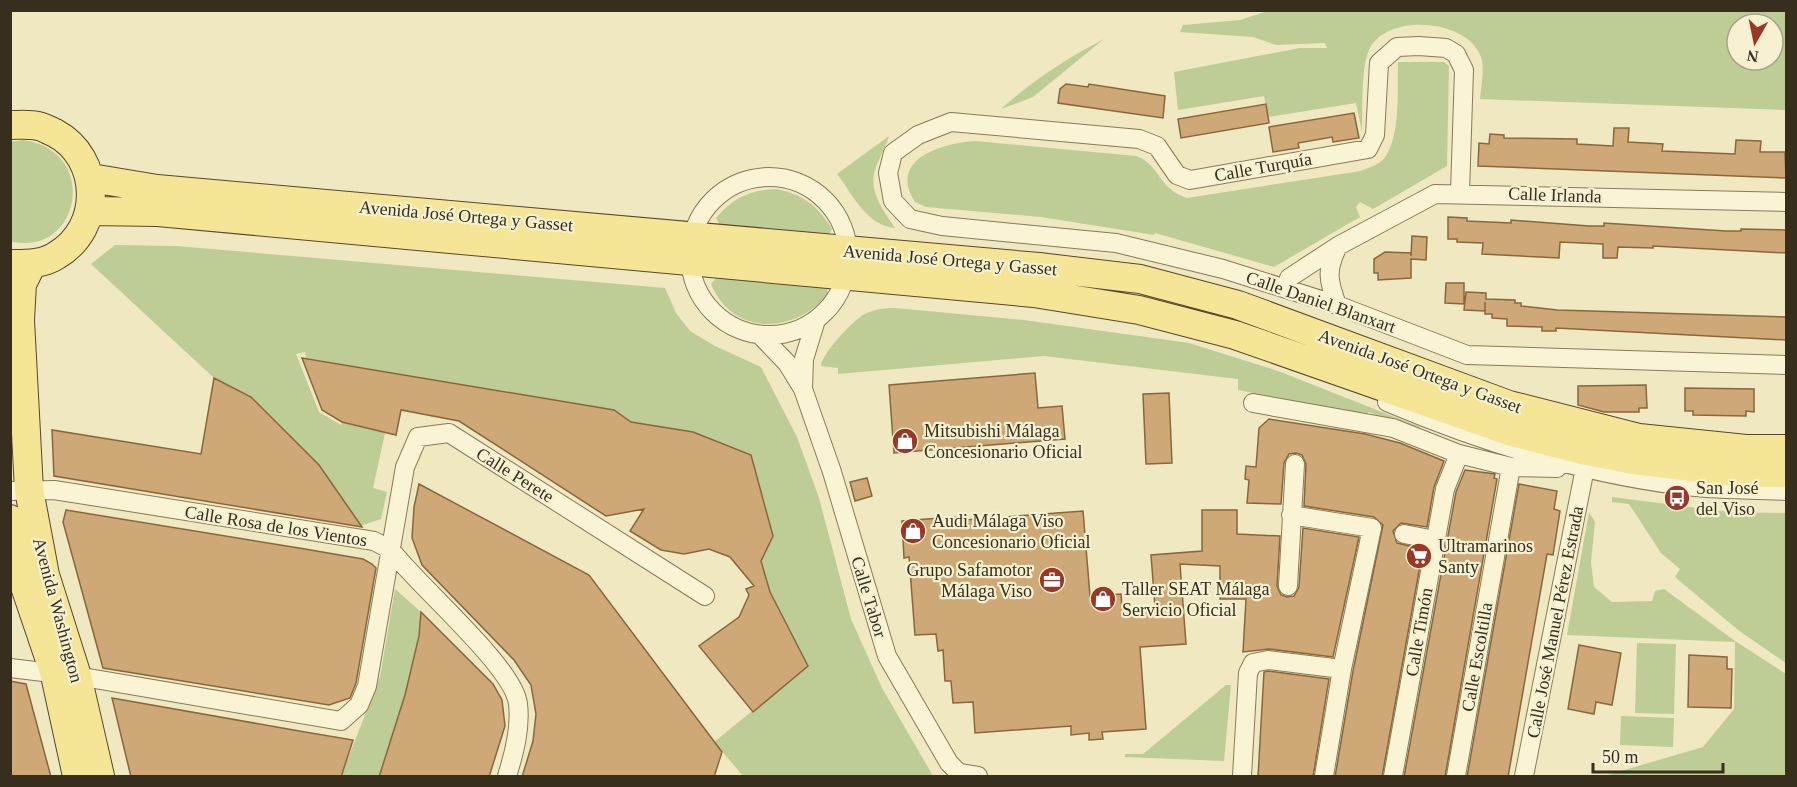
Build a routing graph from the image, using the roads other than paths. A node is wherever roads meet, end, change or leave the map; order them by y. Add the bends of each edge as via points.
1 (10, 125) edge
2 (888, 173) joint
3 (91, 178) junction
4 (1460, 192) junction
5 (1786, 202) edge
6 (90, 211) junction
7 (1338, 246) junction
8 (691, 249) junction
9 (848, 263) junction
10 (21, 264) edge
11 (1289, 278) dead end
12 (1337, 305) junction
13 (816, 320) junction
14 (760, 335) junction
15 (1273, 348) junction
16 (1786, 365) edge
17 (803, 389) junction
18 (1252, 403) dead end
19 (1786, 449) edge
20 (1458, 454) junction
21 (1295, 464) dead end
22 (1511, 467) junction
23 (1585, 468) junction
24 (1786, 473) edge
25 (20, 491) edge
26 (1786, 491) edge
27 (1291, 515) junction
28 (10, 519) edge
29 (1404, 534) dead end
30 (1435, 540) junction
31 (391, 550) junction
32 (1288, 586) dead end
33 (705, 596) dead end
34 (10, 668) edge
35 (1342, 669) junction
36 (66, 675) junction
37 (76, 777) edge
38 (100, 777) edge
39 (507, 777) edge
40 (978, 777) edge
41 (1242, 777) edge
42 (1324, 777) edge
43 (1394, 777) edge
44 (1456, 777) edge
45 (1524, 777) edge

1 - 3 main road via 42,126 66,139 82,157
2 - 4 street, Calle Turquía via 893,153 899,148 918,135 951,122 1139,138 1157,146 1177,175 1190,180 1368,149 1376,135 1379,63 1397,47 1419,46 1446,48 1456,54 1464,70
2 - 12 street, Calle Daniel Blanxart via 892,201 910,219 942,226 1116,243 1223,269
3 - 6 main road
3 - 8 main road, Avenida José Ortega y Gasset via 156,189
4 - 5 street, Calle Irlanda
4 - 7 street, Calle Irlanda via 1435,194
6 - 8 main road, Avenida José Ortega y Gasset via 158,212
6 - 10 main road via 84,228 56,257
7 - 11 street, Calle Irlanda
7 - 12 street via 1328,266
8 - 9 main road, Avenida José Ortega y Gasset
8 - 9 street via 707,206 727,189 751,178 777,177 802,183 824,198 840,218
8 - 14 street via 698,290 713,312 734,327
9 - 13 street via 838,297
9 - 15 main road, Avenida José Ortega y Gasset via 1139,310
9 - 19 main road, Avenida José Ortega y Gasset via 1140,279 1238,305 1509,405 1639,438
10 - 25 main road, Avenida Washington
12 - 16 street, Calle Daniel Blanxart via 1467,355
13 - 14 street via 786,334
13 - 17 street, Calle Tabor via 804,359
14 - 17 street, Calle Tabor via 787,363
15 - 23 street, Avenida José Ortega y Gasset via 1419,415
15 - 24 main road, Avenida José Ortega y Gasset via 1512,432 1572,447 1644,462 1744,473
17 - 40 street, Calle Tabor via 887,656 949,763 959,774
18 - 20 street via 1353,419 1393,429
20 - 22 street
20 - 30 street, Calle Timón via 1445,489
21 - 27 street
22 - 23 street
22 - 44 street, Calle Escoltilla
23 - 26 street, Avenida José Ortega y Gasset via 1678,485
23 - 45 street, Calle José Manuel Pérez Estrada
25 - 31 street, Calle Rosa de los Vientos via 54,490 374,542
25 - 36 main road, Avenida Washington via 45,575
27 - 32 street
27 - 35 street via 1372,528
28 - 36 main road, Avenida Washington via 18,566
29 - 30 street
30 - 43 street, Calle Timón
31 - 33 street, Calle Perete via 405,467 418,437 449,433
31 - 36 street via 367,686 358,705 341,721
31 - 39 street, Calle Rosa de los Vientos via 504,672 519,703 515,752
34 - 36 street
35 - 41 street via 1268,660 1253,663 1248,673
35 - 42 street
36 - 37 main road, Avenida Washington
36 - 38 main road, Avenida Washington

